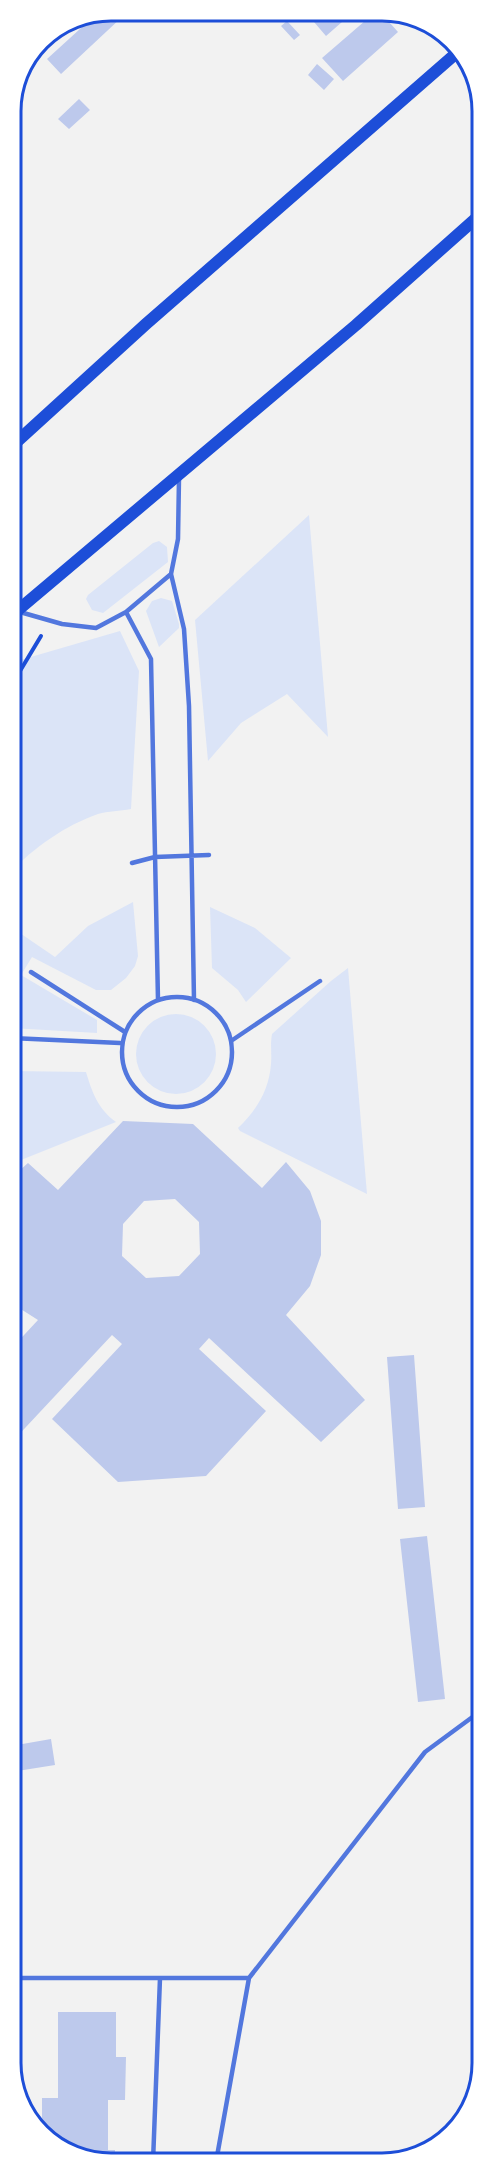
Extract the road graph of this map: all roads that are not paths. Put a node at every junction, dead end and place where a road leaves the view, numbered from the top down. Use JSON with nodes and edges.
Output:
{"nodes":[{"id":1,"x":453,"y":56,"type":"edge"},
{"id":2,"x":472,"y":222,"type":"edge"},
{"id":3,"x":21,"y":438,"type":"edge"},
{"id":4,"x":179,"y":474,"type":"junction"},
{"id":5,"x":171,"y":574,"type":"junction"},
{"id":6,"x":21,"y":607,"type":"edge"},
{"id":7,"x":126,"y":612,"type":"junction"},
{"id":8,"x":21,"y":615,"type":"edge"},
{"id":9,"x":209,"y":855,"type":"dead end"},
{"id":10,"x":155,"y":857,"type":"junction"},
{"id":11,"x":192,"y":857,"type":"junction"},
{"id":12,"x":132,"y":863,"type":"dead end"},
{"id":13,"x":31,"y":972,"type":"dead end"},
{"id":14,"x":320,"y":981,"type":"dead end"},
{"id":15,"x":158,"y":1000,"type":"junction"},
{"id":16,"x":194,"y":1000,"type":"junction"},
{"id":17,"x":125,"y":1032,"type":"junction"},
{"id":18,"x":21,"y":1038,"type":"edge"},
{"id":19,"x":231,"y":1041,"type":"junction"},
{"id":20,"x":120,"y":1043,"type":"junction"},
{"id":21,"x":472,"y":1717,"type":"edge"},
{"id":22,"x":21,"y":1978,"type":"edge"},
{"id":23,"x":160,"y":1978,"type":"junction"},
{"id":24,"x":249,"y":1978,"type":"junction"},
{"id":25,"x":153,"y":2153,"type":"edge"},
{"id":26,"x":218,"y":2153,"type":"edge"}],
"edges":[{"from":1,"to":3,"type":"main road"},
{"from":2,"to":4,"type":"main road"},
{"from":4,"to":5,"type":"lane"},
{"from":4,"to":6,"type":"main road"},
{"from":5,"to":7,"type":"lane"},
{"from":5,"to":11,"type":"lane"},
{"from":7,"to":8,"type":"lane"},
{"from":7,"to":10,"type":"lane"},
{"from":9,"to":11,"type":"lane"},
{"from":10,"to":11,"type":"lane"},
{"from":10,"to":12,"type":"lane"},
{"from":10,"to":15,"type":"lane"},
{"from":11,"to":16,"type":"lane"},
{"from":13,"to":17,"type":"lane"},
{"from":14,"to":19,"type":"lane"},
{"from":15,"to":16,"type":"lane"},
{"from":15,"to":17,"type":"lane"},
{"from":16,"to":19,"type":"lane"},
{"from":17,"to":20,"type":"lane"},
{"from":18,"to":20,"type":"lane"},
{"from":19,"to":20,"type":"lane"},
{"from":21,"to":24,"type":"lane"},
{"from":22,"to":23,"type":"lane"},
{"from":23,"to":24,"type":"lane"},
{"from":23,"to":25,"type":"lane"},
{"from":24,"to":26,"type":"lane"}]}
